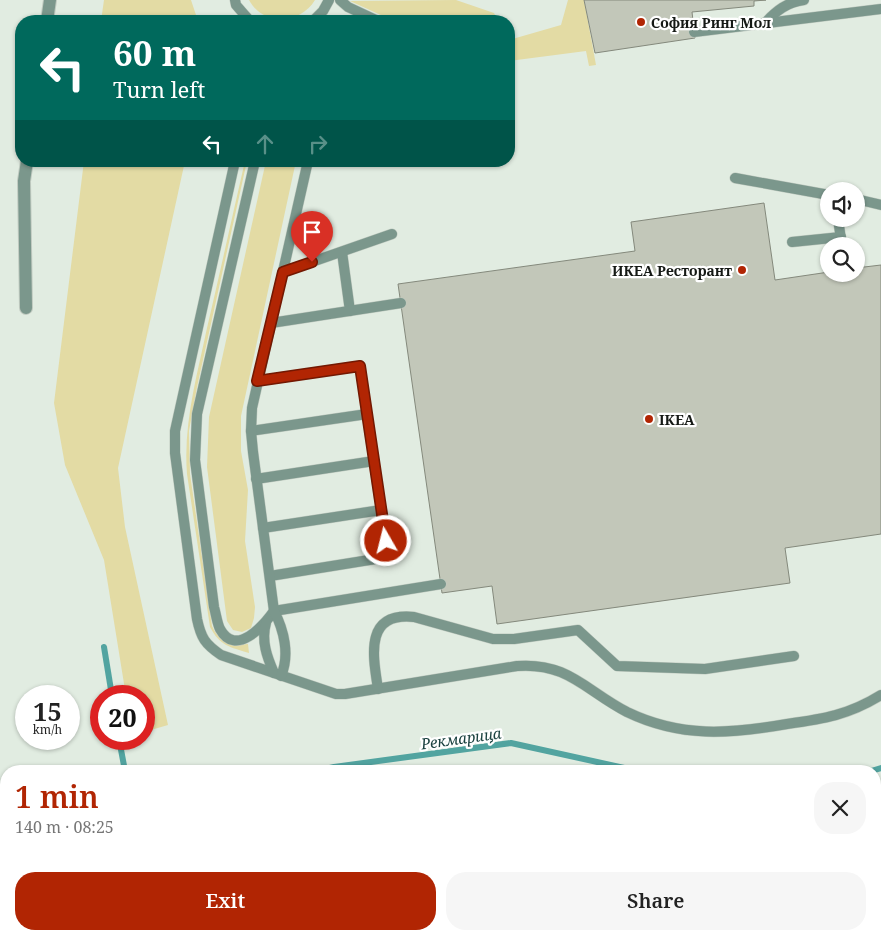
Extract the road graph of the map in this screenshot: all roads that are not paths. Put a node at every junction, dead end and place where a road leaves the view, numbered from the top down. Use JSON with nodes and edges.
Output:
{"nodes":[{"id":1,"x":50,"y":0,"type":"edge"},
{"id":2,"x":234,"y":0,"type":"edge"},
{"id":3,"x":329,"y":0,"type":"edge"},
{"id":4,"x":340,"y":0,"type":"edge"},
{"id":5,"x":804,"y":0,"type":"edge"},
{"id":6,"x":881,"y":9,"type":"edge"},
{"id":7,"x":48,"y":15,"type":"edge"},
{"id":8,"x":244,"y":15,"type":"edge"},
{"id":9,"x":319,"y":15,"type":"edge"},
{"id":10,"x":365,"y":15,"type":"edge"},
{"id":11,"x":765,"y":23,"type":"junction"},
{"id":12,"x":694,"y":32,"type":"dead end"},
{"id":13,"x":25,"y":167,"type":"edge"},
{"id":14,"x":234,"y":167,"type":"edge"},
{"id":15,"x":255,"y":167,"type":"edge"},
{"id":16,"x":307,"y":167,"type":"edge"},
{"id":17,"x":735,"y":178,"type":"dead end"},
{"id":18,"x":820,"y":192,"type":"edge"},
{"id":19,"x":865,"y":201,"type":"edge"},
{"id":20,"x":881,"y":205,"type":"edge"},
{"id":21,"x":392,"y":234,"type":"dead end"},
{"id":22,"x":792,"y":242,"type":"dead end"},
{"id":23,"x":820,"y":242,"type":"edge"},
{"id":24,"x":342,"y":252,"type":"junction"},
{"id":25,"x":283,"y":272,"type":"junction"},
{"id":26,"x":401,"y":303,"type":"dead end"},
{"id":27,"x":26,"y":308,"type":"dead end"},
{"id":28,"x":350,"y":311,"type":"junction"},
{"id":29,"x":271,"y":323,"type":"junction"},
{"id":30,"x":257,"y":381,"type":"junction"},
{"id":31,"x":367,"y":414,"type":"junction"},
{"id":32,"x":251,"y":431,"type":"junction"},
{"id":33,"x":374,"y":461,"type":"junction"},
{"id":34,"x":256,"y":479,"type":"junction"},
{"id":35,"x":381,"y":510,"type":"junction"},
{"id":36,"x":263,"y":528,"type":"junction"},
{"id":37,"x":270,"y":576,"type":"junction"},
{"id":38,"x":441,"y":584,"type":"dead end"},
{"id":39,"x":274,"y":611,"type":"junction"},
{"id":40,"x":266,"y":622,"type":"junction"},
{"id":41,"x":794,"y":656,"type":"dead end"},
{"id":42,"x":278,"y":675,"type":"junction"},
{"id":43,"x":378,"y":689,"type":"junction"},
{"id":44,"x":881,"y":695,"type":"edge"}],
"edges":[{"from":1,"to":7,"type":"street"},
{"from":2,"to":8,"type":"lane"},
{"from":3,"to":9,"type":"lane"},
{"from":4,"to":10,"type":"lane"},
{"from":5,"to":11,"type":"lane"},
{"from":6,"to":11,"type":"lane"},
{"from":11,"to":12,"type":"lane"},
{"from":13,"to":27,"type":"street"},
{"from":14,"to":42,"type":"lane"},
{"from":15,"to":40,"type":"lane"},
{"from":16,"to":25,"type":"lane"},
{"from":17,"to":18,"type":"lane"},
{"from":19,"to":20,"type":"lane"},
{"from":21,"to":24,"type":"lane"},
{"from":22,"to":23,"type":"lane"},
{"from":24,"to":25,"type":"lane"},
{"from":24,"to":28,"type":"lane"},
{"from":25,"to":29,"type":"lane"},
{"from":26,"to":28,"type":"lane"},
{"from":28,"to":29,"type":"lane"},
{"from":29,"to":30,"type":"lane"},
{"from":30,"to":31,"type":"lane"},
{"from":30,"to":32,"type":"lane"},
{"from":31,"to":32,"type":"lane"},
{"from":31,"to":33,"type":"lane"},
{"from":32,"to":34,"type":"lane"},
{"from":33,"to":34,"type":"lane"},
{"from":33,"to":35,"type":"lane"},
{"from":34,"to":36,"type":"lane"},
{"from":35,"to":36,"type":"lane"},
{"from":35,"to":37,"type":"lane"},
{"from":36,"to":37,"type":"lane"},
{"from":37,"to":39,"type":"lane"},
{"from":38,"to":39,"type":"lane"},
{"from":39,"to":40,"type":"lane"},
{"from":39,"to":42,"type":"lane"},
{"from":40,"to":42,"type":"lane"},
{"from":41,"to":43,"type":"lane"},
{"from":42,"to":43,"type":"lane"},
{"from":43,"to":44,"type":"lane"}]}
